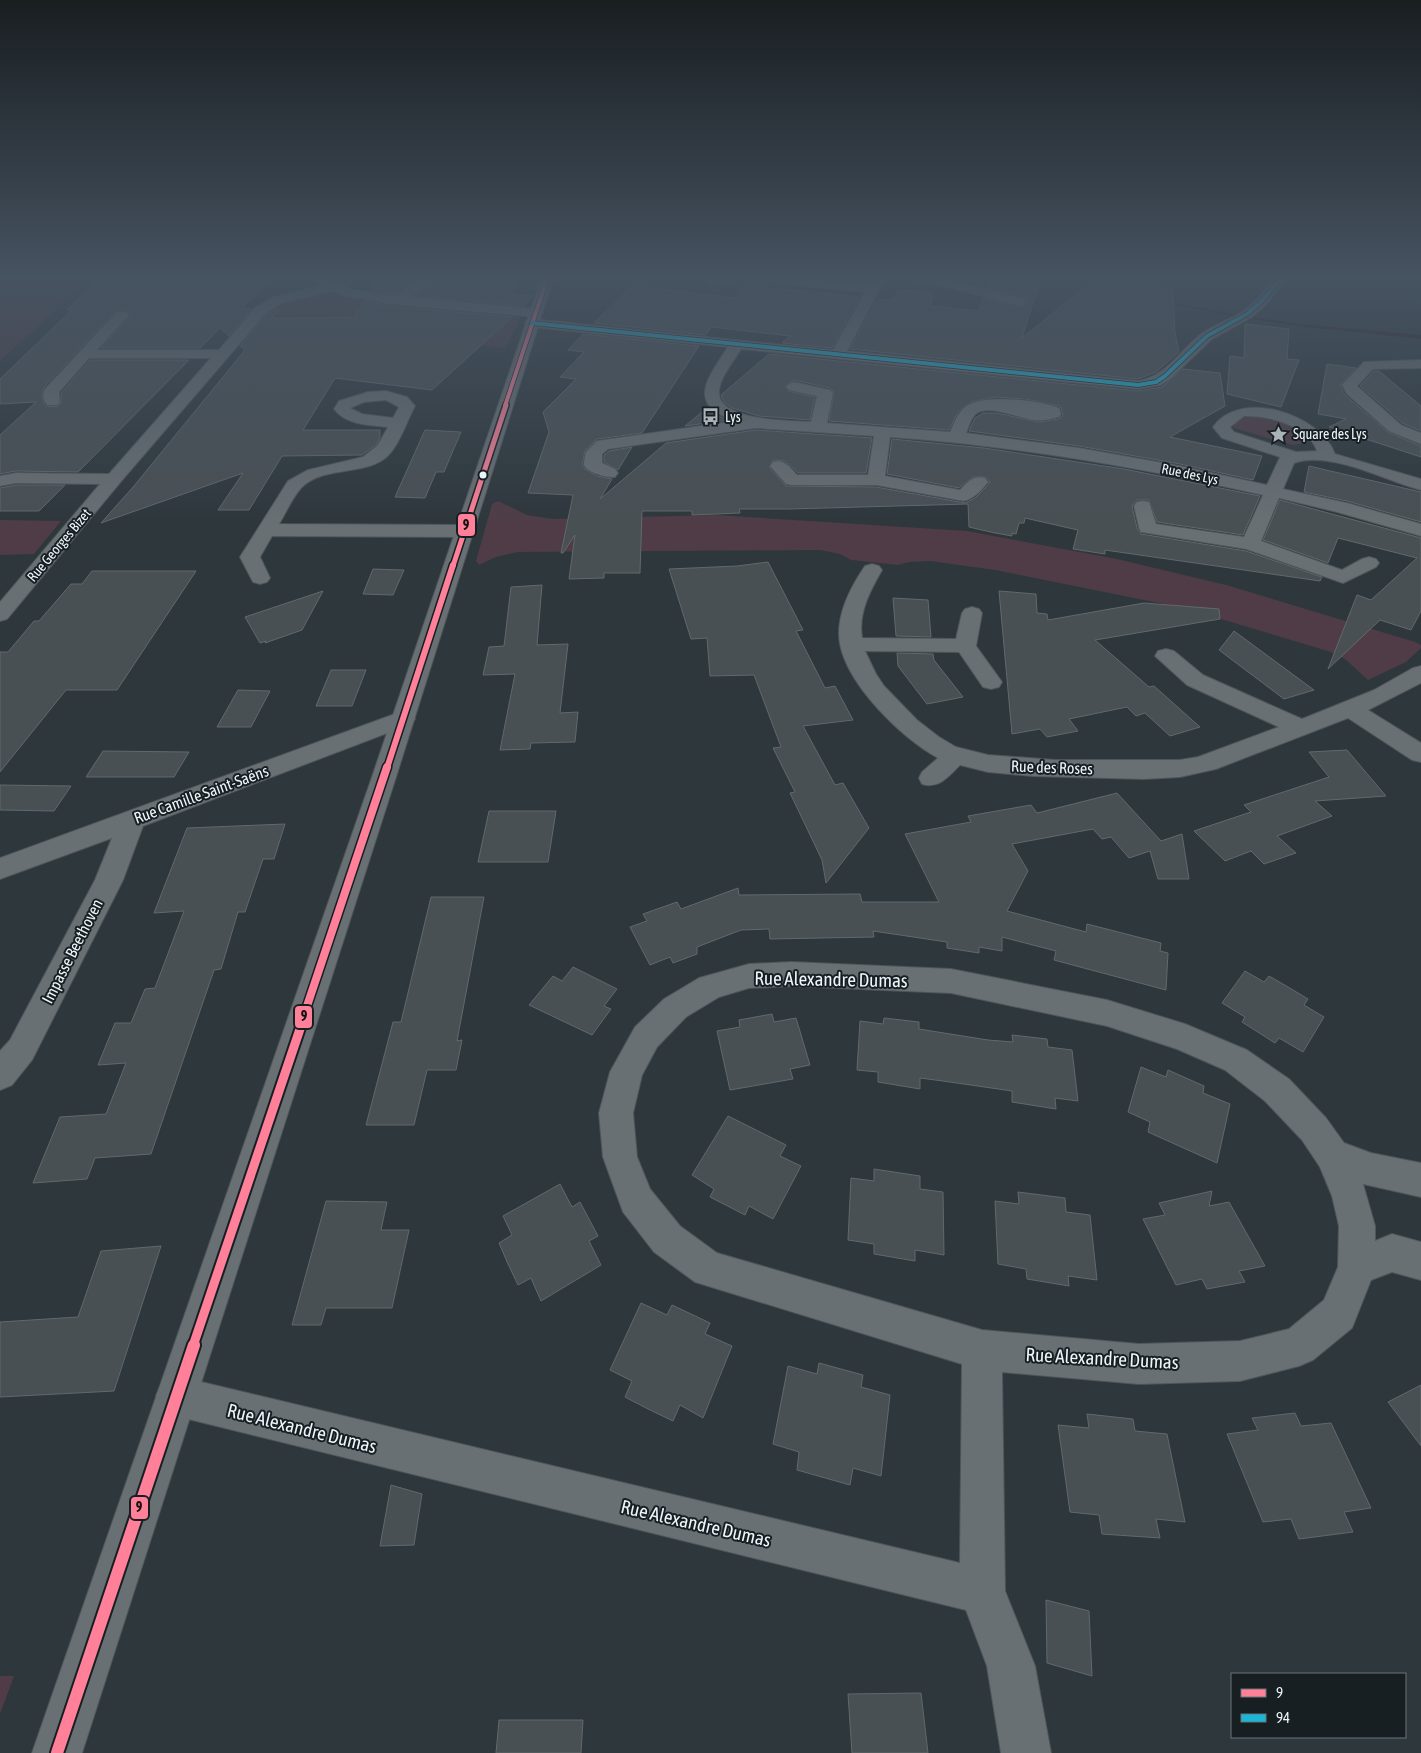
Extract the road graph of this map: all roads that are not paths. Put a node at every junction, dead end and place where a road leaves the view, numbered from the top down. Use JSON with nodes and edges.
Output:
{"nodes":[{"id":1,"x":80,"y":361,"type":"edge"},
{"id":2,"x":216,"y":361,"type":"edge"},
{"id":3,"x":520,"y":361,"type":"edge"},
{"id":4,"x":727,"y":361,"type":"edge"},
{"id":5,"x":904,"y":361,"type":"edge"},
{"id":6,"x":1179,"y":361,"type":"edge"},
{"id":7,"x":1421,"y":364,"type":"edge"},
{"id":8,"x":794,"y":387,"type":"dead end"},
{"id":9,"x":52,"y":402,"type":"dead end"},
{"id":10,"x":991,"y":405,"type":"dead end"},
{"id":11,"x":398,"y":423,"type":"dead end"},
{"id":12,"x":756,"y":423,"type":"junction"},
{"id":13,"x":818,"y":428,"type":"junction"},
{"id":14,"x":883,"y":431,"type":"junction"},
{"id":15,"x":956,"y":437,"type":"junction"},
{"id":16,"x":1421,"y":439,"type":"edge"},
{"id":17,"x":1293,"y":456,"type":"junction"},
{"id":18,"x":1328,"y":457,"type":"junction"},
{"id":19,"x":779,"y":466,"type":"dead end"},
{"id":20,"x":609,"y":473,"type":"dead end"},
{"id":21,"x":113,"y":479,"type":"junction"},
{"id":22,"x":876,"y":480,"type":"junction"},
{"id":23,"x":0,"y":481,"type":"edge"},
{"id":24,"x":979,"y":482,"type":"dead end"},
{"id":25,"x":1421,"y":485,"type":"edge"},
{"id":26,"x":1274,"y":492,"type":"junction"},
{"id":27,"x":1143,"y":506,"type":"dead end"},
{"id":28,"x":266,"y":530,"type":"junction"},
{"id":29,"x":1421,"y":530,"type":"edge"},
{"id":30,"x":464,"y":531,"type":"junction"},
{"id":31,"x":1250,"y":544,"type":"junction"},
{"id":32,"x":1369,"y":563,"type":"dead end"},
{"id":33,"x":872,"y":570,"type":"dead end"},
{"id":34,"x":260,"y":578,"type":"dead end"},
{"id":35,"x":2,"y":611,"type":"edge"},
{"id":36,"x":972,"y":613,"type":"dead end"},
{"id":37,"x":851,"y":644,"type":"junction"},
{"id":38,"x":966,"y":646,"type":"junction"},
{"id":39,"x":1166,"y":656,"type":"dead end"},
{"id":40,"x":1421,"y":673,"type":"edge"},
{"id":41,"x":992,"y":682,"type":"dead end"},
{"id":42,"x":1350,"y":708,"type":"junction"},
{"id":43,"x":403,"y":719,"type":"junction"},
{"id":44,"x":1300,"y":727,"type":"junction"},
{"id":45,"x":1421,"y":754,"type":"edge"},
{"id":46,"x":955,"y":756,"type":"junction"},
{"id":47,"x":931,"y":778,"type":"dead end"},
{"id":48,"x":132,"y":820,"type":"junction"},
{"id":49,"x":0,"y":869,"type":"edge"},
{"id":50,"x":0,"y":1075,"type":"edge"},
{"id":51,"x":1332,"y":1156,"type":"junction"},
{"id":52,"x":1421,"y":1180,"type":"edge"},
{"id":53,"x":1421,"y":1261,"type":"edge"},
{"id":54,"x":1357,"y":1267,"type":"junction"},
{"id":55,"x":982,"y":1350,"type":"junction"},
{"id":56,"x":176,"y":1396,"type":"junction"},
{"id":57,"x":982,"y":1591,"type":"junction"},
{"id":58,"x":57,"y":1753,"type":"edge"},
{"id":59,"x":1026,"y":1753,"type":"edge"}],
"edges":[{"from":1,"to":9,"type":"street"},
{"from":2,"to":21,"type":"street","name":"Rue Georges Bizet"},
{"from":3,"to":30,"type":"street"},
{"from":4,"to":12,"type":"street","name":"Rue des Lys"},
{"from":5,"to":6,"type":"street"},
{"from":7,"to":16,"type":"street"},
{"from":8,"to":13,"type":"street"},
{"from":10,"to":15,"type":"street"},
{"from":11,"to":28,"type":"street"},
{"from":12,"to":13,"type":"street","name":"Rue des Lys"},
{"from":12,"to":20,"type":"street"},
{"from":13,"to":14,"type":"street","name":"Rue des Lys"},
{"from":14,"to":15,"type":"street","name":"Rue des Lys"},
{"from":14,"to":22,"type":"street"},
{"from":15,"to":26,"type":"street","name":"Rue des Lys"},
{"from":17,"to":18,"type":"street"},
{"from":17,"to":18,"type":"street"},
{"from":17,"to":26,"type":"street"},
{"from":18,"to":25,"type":"street"},
{"from":19,"to":22,"type":"street"},
{"from":21,"to":23,"type":"street"},
{"from":21,"to":35,"type":"street","name":"Rue Georges Bizet"},
{"from":22,"to":24,"type":"street"},
{"from":26,"to":29,"type":"street","name":"Rue des Lys"},
{"from":26,"to":31,"type":"street"},
{"from":27,"to":31,"type":"street"},
{"from":28,"to":30,"type":"street"},
{"from":28,"to":34,"type":"street"},
{"from":30,"to":43,"type":"street"},
{"from":31,"to":32,"type":"street"},
{"from":33,"to":37,"type":"street","name":"Rue des Roses"},
{"from":36,"to":38,"type":"street"},
{"from":37,"to":38,"type":"street"},
{"from":37,"to":46,"type":"street","name":"Rue des Roses"},
{"from":38,"to":41,"type":"street"},
{"from":39,"to":44,"type":"street"},
{"from":40,"to":42,"type":"street","name":"Rue des Roses"},
{"from":42,"to":44,"type":"street","name":"Rue des Roses"},
{"from":42,"to":45,"type":"street"},
{"from":43,"to":48,"type":"street","name":"Rue Camille Saint-Saëns"},
{"from":43,"to":56,"type":"street"},
{"from":44,"to":46,"type":"street","name":"Rue des Roses"},
{"from":46,"to":47,"type":"street"},
{"from":48,"to":49,"type":"street","name":"Rue Camille Saint-Saëns"},
{"from":48,"to":50,"type":"street","name":"Impasse Beethoven"},
{"from":51,"to":52,"type":"street"},
{"from":51,"to":54,"type":"street","name":"Rue Alexandre Dumas"},
{"from":51,"to":55,"type":"street","name":"Rue Alexandre Dumas"},
{"from":53,"to":54,"type":"street"},
{"from":54,"to":55,"type":"street","name":"Rue Alexandre Dumas"},
{"from":55,"to":57,"type":"street"},
{"from":56,"to":57,"type":"street","name":"Rue Alexandre Dumas"},
{"from":56,"to":58,"type":"street"},
{"from":57,"to":59,"type":"street"}]}
